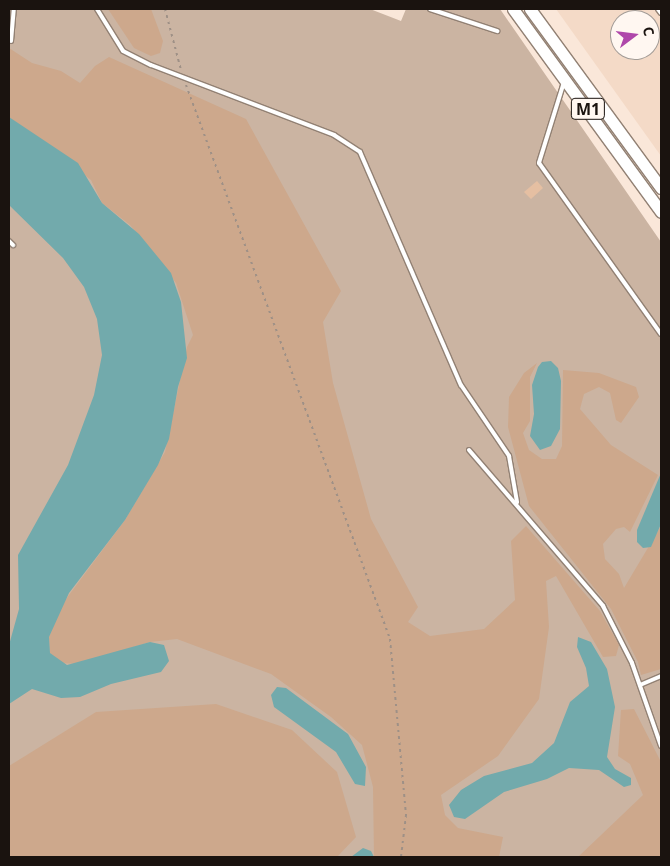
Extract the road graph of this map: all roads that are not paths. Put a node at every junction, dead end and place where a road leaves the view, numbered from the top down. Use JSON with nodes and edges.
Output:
{"nodes":[{"id":1,"x":14,"y":9,"type":"edge"},
{"id":2,"x":97,"y":9,"type":"edge"},
{"id":3,"x":430,"y":9,"type":"edge"},
{"id":4,"x":512,"y":9,"type":"edge"},
{"id":5,"x":530,"y":9,"type":"edge"},
{"id":6,"x":658,"y":9,"type":"edge"},
{"id":7,"x":661,"y":13,"type":"edge"},
{"id":8,"x":497,"y":31,"type":"dead end"},
{"id":9,"x":11,"y":41,"type":"dead end"},
{"id":10,"x":565,"y":78,"type":"junction"},
{"id":11,"x":661,"y":188,"type":"edge"},
{"id":12,"x":661,"y":212,"type":"edge"},
{"id":13,"x":9,"y":241,"type":"edge"},
{"id":14,"x":13,"y":245,"type":"dead end"},
{"id":15,"x":661,"y":334,"type":"edge"},
{"id":16,"x":469,"y":450,"type":"dead end"},
{"id":17,"x":517,"y":502,"type":"junction"},
{"id":18,"x":661,"y":676,"type":"edge"},
{"id":19,"x":640,"y":685,"type":"junction"},
{"id":20,"x":661,"y":746,"type":"edge"}],
"edges":[{"from":1,"to":9,"type":"lane"},
{"from":2,"to":17,"type":"lane"},
{"from":3,"to":8,"type":"lane"},
{"from":4,"to":10,"type":"highway","number":"М1"},
{"from":5,"to":11,"type":"highway","number":"М1"},
{"from":6,"to":7,"type":"lane"},
{"from":10,"to":12,"type":"highway","number":"М1"},
{"from":10,"to":15,"type":"lane"},
{"from":13,"to":14,"type":"lane"},
{"from":16,"to":17,"type":"lane"},
{"from":17,"to":19,"type":"lane"},
{"from":18,"to":19,"type":"lane"},
{"from":19,"to":20,"type":"lane"}]}
